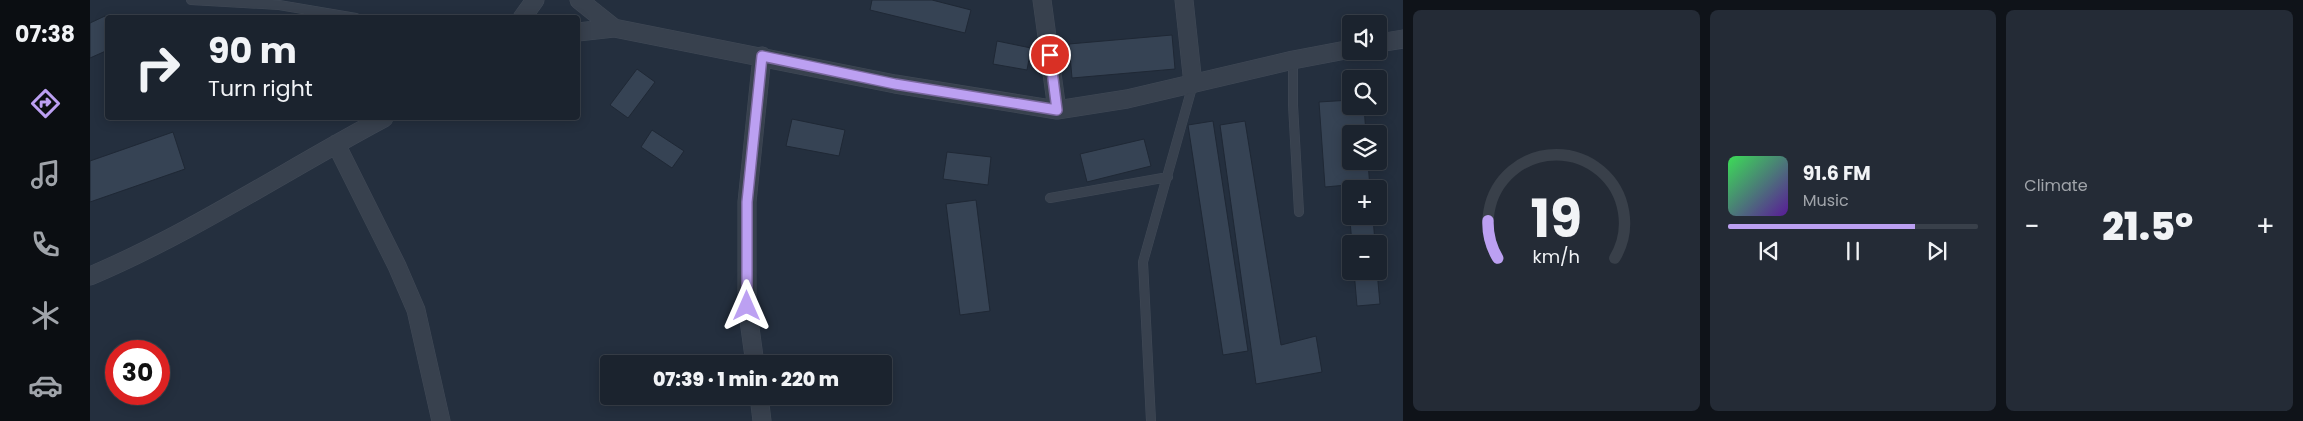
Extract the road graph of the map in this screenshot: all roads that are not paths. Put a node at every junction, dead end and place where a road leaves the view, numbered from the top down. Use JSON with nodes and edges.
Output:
{"nodes":[{"id":1,"x":191,"y":0,"type":"edge"},
{"id":2,"x":535,"y":0,"type":"edge"},
{"id":3,"x":579,"y":0,"type":"edge"},
{"id":4,"x":1042,"y":0,"type":"edge"},
{"id":5,"x":1184,"y":0,"type":"edge"},
{"id":6,"x":338,"y":15,"type":"edge"},
{"id":7,"x":524,"y":15,"type":"edge"},
{"id":8,"x":614,"y":28,"type":"junction"},
{"id":9,"x":580,"y":32,"type":"edge"},
{"id":10,"x":1403,"y":39,"type":"edge"},
{"id":11,"x":1387,"y":42,"type":"edge"},
{"id":12,"x":1342,"y":51,"type":"edge"},
{"id":13,"x":762,"y":56,"type":"junction"},
{"id":14,"x":1293,"y":60,"type":"junction"},
{"id":15,"x":1193,"y":84,"type":"junction"},
{"id":16,"x":1057,"y":110,"type":"junction"},
{"id":17,"x":380,"y":120,"type":"edge"},
{"id":18,"x":336,"y":144,"type":"junction"},
{"id":19,"x":1168,"y":176,"type":"junction"},
{"id":20,"x":1050,"y":198,"type":"dead end"},
{"id":21,"x":1299,"y":212,"type":"dead end"},
{"id":22,"x":90,"y":276,"type":"edge"},
{"id":23,"x":754,"y":355,"type":"edge"},
{"id":24,"x":760,"y":405,"type":"edge"},
{"id":25,"x":441,"y":421,"type":"edge"},
{"id":26,"x":762,"y":421,"type":"edge"},
{"id":27,"x":1151,"y":421,"type":"edge"}],
"edges":[{"from":1,"to":6,"type":"lane"},
{"from":2,"to":7,"type":"street"},
{"from":3,"to":8,"type":"street"},
{"from":4,"to":16,"type":"street"},
{"from":5,"to":15,"type":"street"},
{"from":8,"to":9,"type":"street"},
{"from":8,"to":13,"type":"street"},
{"from":10,"to":11,"type":"street"},
{"from":12,"to":14,"type":"street"},
{"from":13,"to":16,"type":"street"},
{"from":13,"to":23,"type":"street"},
{"from":14,"to":15,"type":"street"},
{"from":14,"to":21,"type":"lane"},
{"from":15,"to":16,"type":"street"},
{"from":15,"to":19,"type":"lane"},
{"from":17,"to":18,"type":"street"},
{"from":18,"to":22,"type":"street"},
{"from":18,"to":25,"type":"street"},
{"from":19,"to":20,"type":"lane"},
{"from":19,"to":27,"type":"lane"},
{"from":24,"to":26,"type":"street"}]}
